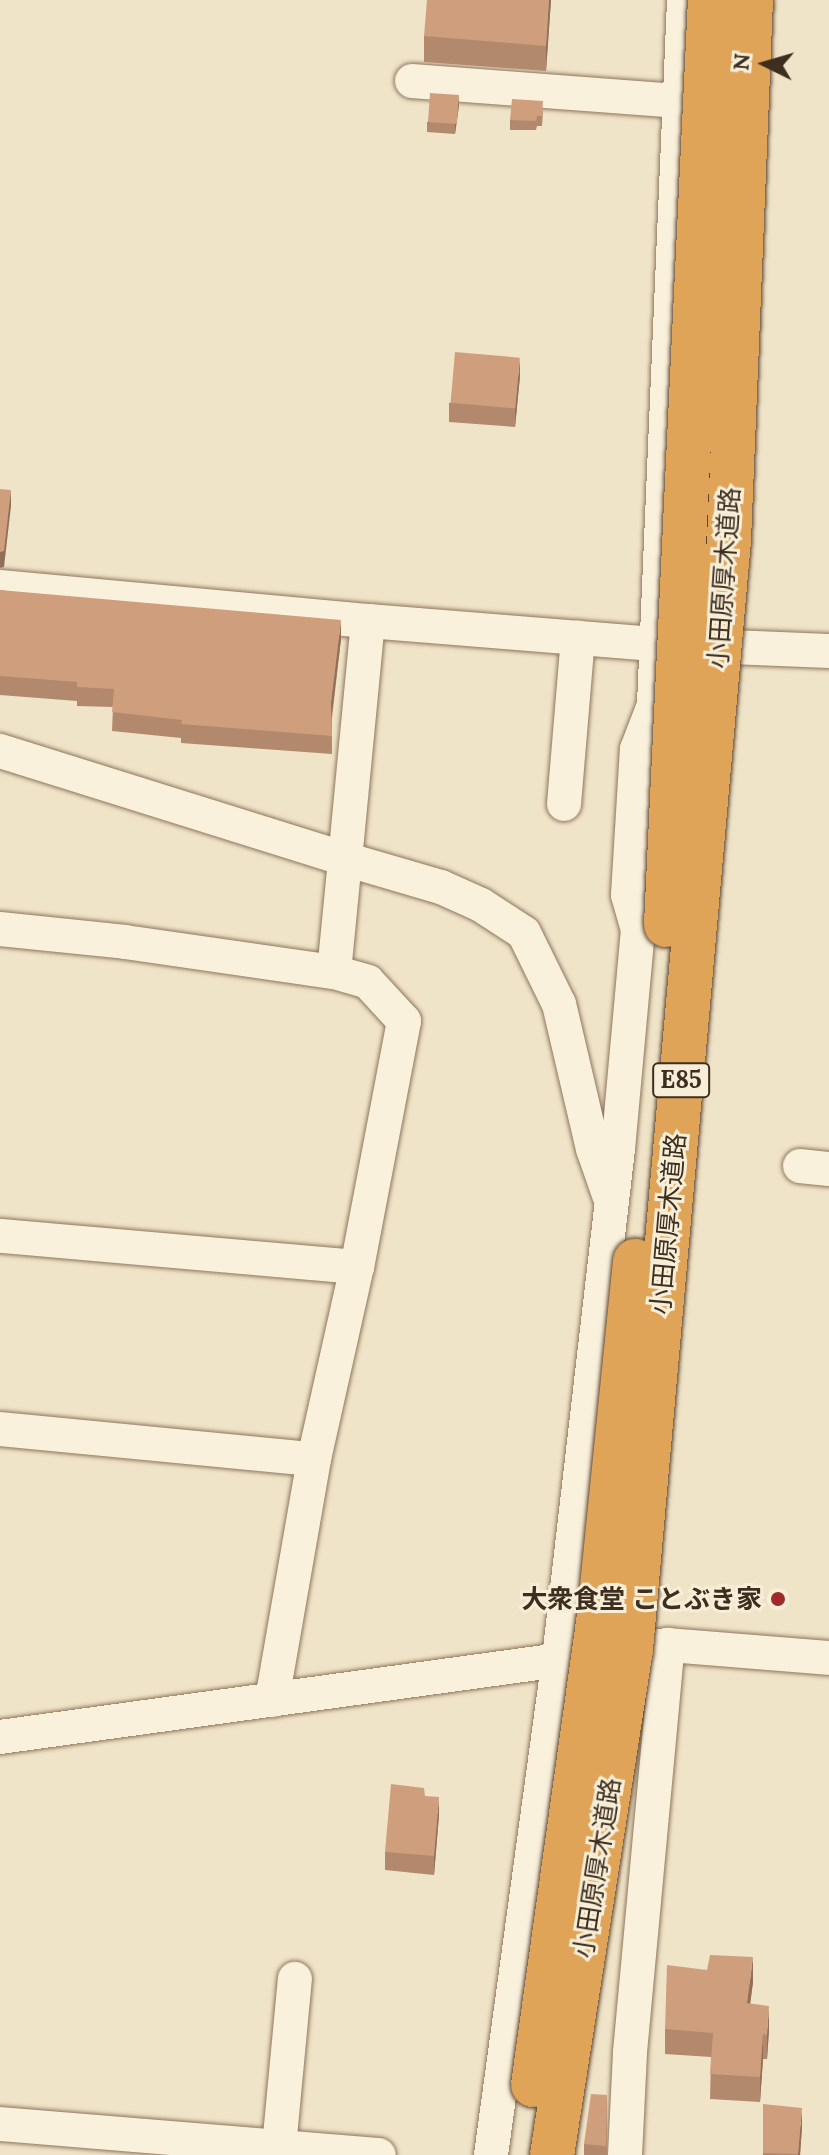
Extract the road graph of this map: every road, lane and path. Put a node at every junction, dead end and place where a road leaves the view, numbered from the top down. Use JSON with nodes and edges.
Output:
{"nodes":[{"id":1,"x":684,"y":0,"type":"edge"},
{"id":2,"x":710,"y":0,"type":"edge"},
{"id":3,"x":751,"y":0,"type":"edge"},
{"id":4,"x":412,"y":81,"type":"dead end"},
{"id":5,"x":679,"y":101,"type":"junction"},
{"id":6,"x":0,"y":587,"type":"edge"},
{"id":7,"x":368,"y":621,"type":"junction"},
{"id":8,"x":578,"y":638,"type":"junction"},
{"id":9,"x":657,"y":644,"type":"junction"},
{"id":10,"x":829,"y":651,"type":"edge"},
{"id":11,"x":0,"y":751,"type":"edge"},
{"id":12,"x":564,"y":804,"type":"dead end"},
{"id":13,"x":345,"y":859,"type":"junction"},
{"id":14,"x":0,"y":929,"type":"edge"},
{"id":15,"x":334,"y":972,"type":"junction"},
{"id":16,"x":611,"y":1199,"type":"junction"},
{"id":17,"x":0,"y":1236,"type":"edge"},
{"id":18,"x":357,"y":1267,"type":"junction"},
{"id":19,"x":0,"y":1429,"type":"edge"},
{"id":20,"x":314,"y":1459,"type":"junction"},
{"id":21,"x":668,"y":1645,"type":"junction"},
{"id":22,"x":559,"y":1658,"type":"junction"},
{"id":23,"x":829,"y":1658,"type":"edge"},
{"id":24,"x":272,"y":1700,"type":"junction"},
{"id":25,"x":0,"y":1737,"type":"edge"},
{"id":26,"x":295,"y":1979,"type":"dead end"},
{"id":27,"x":0,"y":2124,"type":"edge"},
{"id":28,"x":279,"y":2147,"type":"junction"},
{"id":29,"x":184,"y":2148,"type":"edge"},
{"id":30,"x":337,"y":2153,"type":"edge"},
{"id":31,"x":379,"y":2155,"type":"edge"},
{"id":32,"x":491,"y":2155,"type":"edge"},
{"id":33,"x":523,"y":2155,"type":"edge"},
{"id":34,"x":552,"y":2155,"type":"edge"},
{"id":35,"x":625,"y":2155,"type":"edge"}],
"edges":[{"from":1,"to":5,"type":"street"},
{"from":2,"to":33,"type":"highway","name":"小田原厚木道路","number":"E85","bridge":true},
{"from":3,"to":34,"type":"highway","name":"小田原厚木道路","number":"E85","bridge":true},
{"from":4,"to":5,"type":"street"},
{"from":5,"to":9,"type":"street"},
{"from":6,"to":7,"type":"street"},
{"from":7,"to":8,"type":"street"},
{"from":7,"to":13,"type":"street"},
{"from":8,"to":9,"type":"street"},
{"from":8,"to":12,"type":"street"},
{"from":9,"to":10,"type":"street"},
{"from":9,"to":16,"type":"street"},
{"from":11,"to":13,"type":"street"},
{"from":13,"to":15,"type":"street"},
{"from":13,"to":16,"type":"street"},
{"from":14,"to":15,"type":"street"},
{"from":15,"to":18,"type":"street"},
{"from":16,"to":22,"type":"street"},
{"from":17,"to":18,"type":"street"},
{"from":18,"to":20,"type":"street"},
{"from":19,"to":20,"type":"street"},
{"from":20,"to":24,"type":"street"},
{"from":21,"to":22,"type":"street"},
{"from":21,"to":23,"type":"street"},
{"from":21,"to":35,"type":"street"},
{"from":22,"to":24,"type":"street"},
{"from":22,"to":32,"type":"street"},
{"from":24,"to":25,"type":"street"},
{"from":26,"to":28,"type":"street"},
{"from":27,"to":29,"type":"street"},
{"from":28,"to":29,"type":"street"},
{"from":28,"to":30,"type":"street"},
{"from":30,"to":31,"type":"street"}]}
